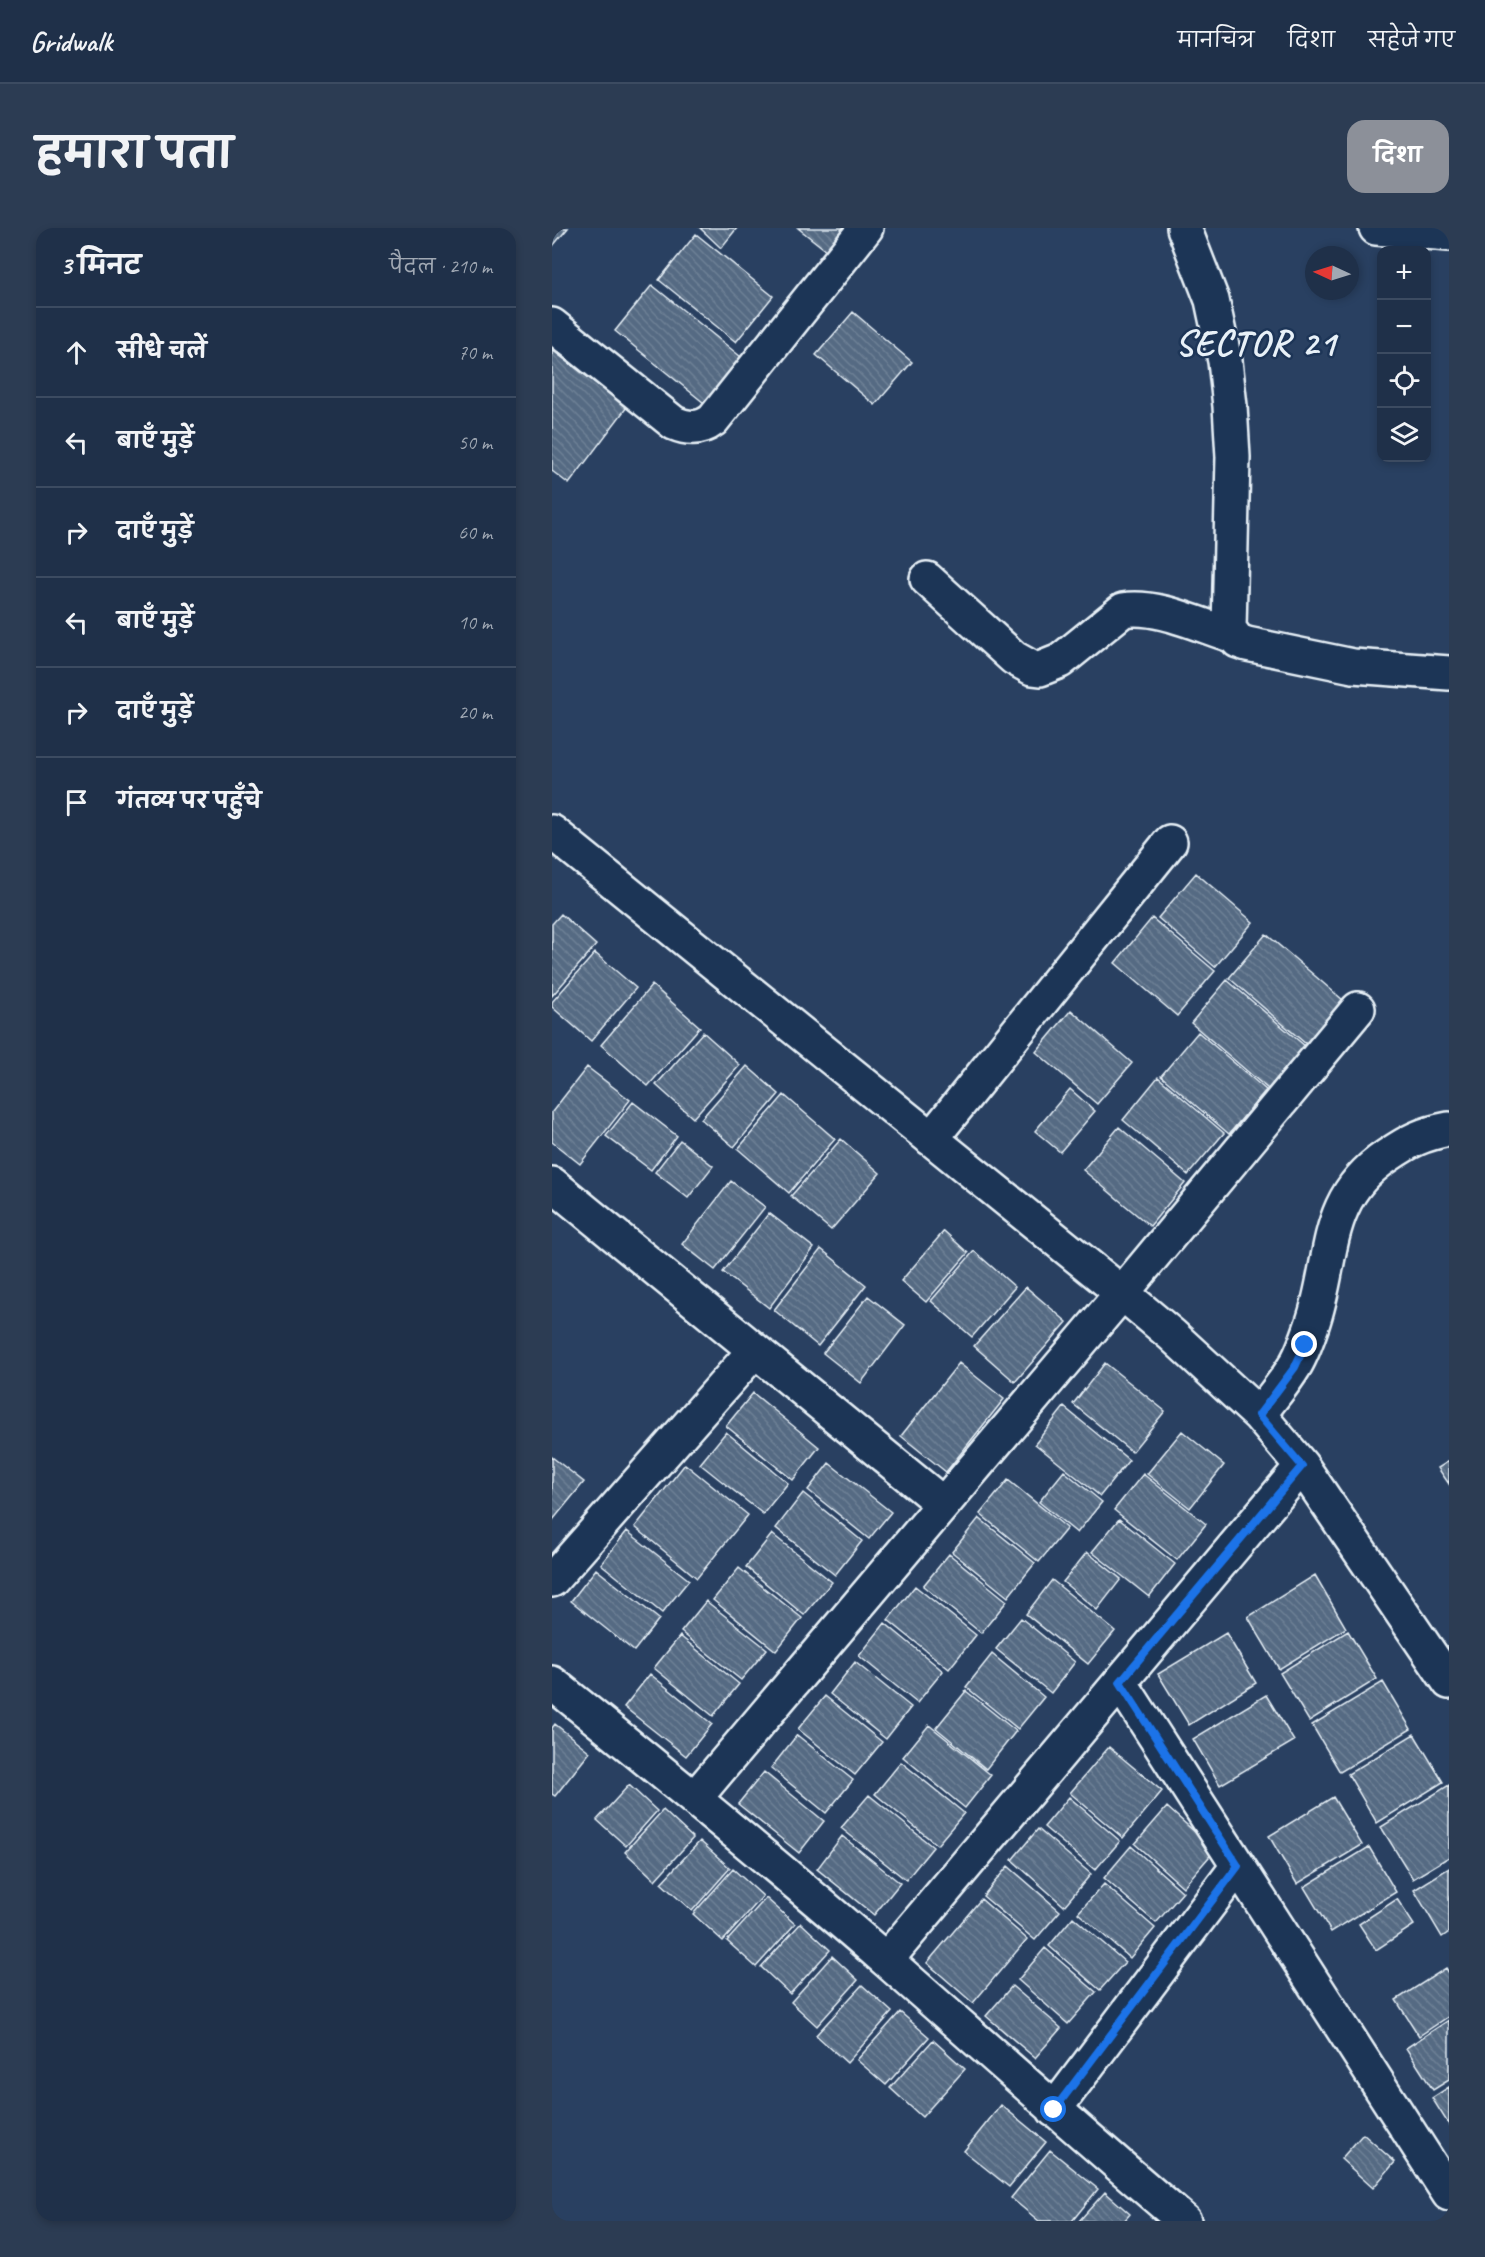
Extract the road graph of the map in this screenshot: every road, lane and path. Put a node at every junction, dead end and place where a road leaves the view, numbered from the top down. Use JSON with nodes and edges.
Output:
{"nodes":[{"id":1,"x":866,"y":228,"type":"edge"},
{"id":2,"x":1184,"y":228,"type":"edge"},
{"id":3,"x":1376,"y":228,"type":"edge"},
{"id":4,"x":1449,"y":234,"type":"edge"},
{"id":5,"x":552,"y":325,"type":"edge"},
{"id":6,"x":927,"y":579,"type":"dead end"},
{"id":7,"x":1233,"y":636,"type":"junction"},
{"id":8,"x":1449,"y":673,"type":"edge"},
{"id":9,"x":552,"y":832,"type":"edge"},
{"id":10,"x":1170,"y":842,"type":"dead end"},
{"id":11,"x":1358,"y":1009,"type":"dead end"},
{"id":12,"x":1449,"y":1129,"type":"edge"},
{"id":13,"x":931,"y":1139,"type":"junction"},
{"id":14,"x":553,"y":1188,"type":"edge"},
{"id":15,"x":1122,"y":1293,"type":"junction"},
{"id":16,"x":755,"y":1350,"type":"junction"},
{"id":17,"x":1259,"y":1415,"type":"junction"},
{"id":18,"x":1302,"y":1466,"type":"junction"},
{"id":19,"x":943,"y":1504,"type":"junction"},
{"id":20,"x":552,"y":1580,"type":"edge"},
{"id":21,"x":1120,"y":1682,"type":"junction"},
{"id":22,"x":1449,"y":1682,"type":"edge"},
{"id":23,"x":552,"y":1683,"type":"edge"},
{"id":24,"x":695,"y":1798,"type":"junction"},
{"id":25,"x":1238,"y":1866,"type":"junction"},
{"id":26,"x":886,"y":1960,"type":"junction"},
{"id":27,"x":1054,"y":2110,"type":"junction"},
{"id":28,"x":1449,"y":2194,"type":"edge"},
{"id":29,"x":1184,"y":2221,"type":"edge"}],
"edges":[{"from":1,"to":5,"type":"street"},
{"from":2,"to":7,"type":"street"},
{"from":3,"to":4,"type":"street"},
{"from":6,"to":7,"type":"street"},
{"from":7,"to":8,"type":"street"},
{"from":9,"to":13,"type":"street"},
{"from":10,"to":13,"type":"street"},
{"from":11,"to":15,"type":"street"},
{"from":12,"to":17,"type":"street"},
{"from":13,"to":15,"type":"street"},
{"from":14,"to":16,"type":"street"},
{"from":15,"to":17,"type":"street"},
{"from":15,"to":19,"type":"street"},
{"from":16,"to":19,"type":"street"},
{"from":16,"to":20,"type":"street"},
{"from":17,"to":18,"type":"street"},
{"from":18,"to":21,"type":"street"},
{"from":18,"to":22,"type":"street"},
{"from":19,"to":24,"type":"street"},
{"from":21,"to":25,"type":"street"},
{"from":21,"to":26,"type":"street"},
{"from":23,"to":24,"type":"street"},
{"from":24,"to":26,"type":"street"},
{"from":25,"to":27,"type":"street"},
{"from":25,"to":28,"type":"street"},
{"from":26,"to":27,"type":"street"},
{"from":27,"to":29,"type":"street"}]}
